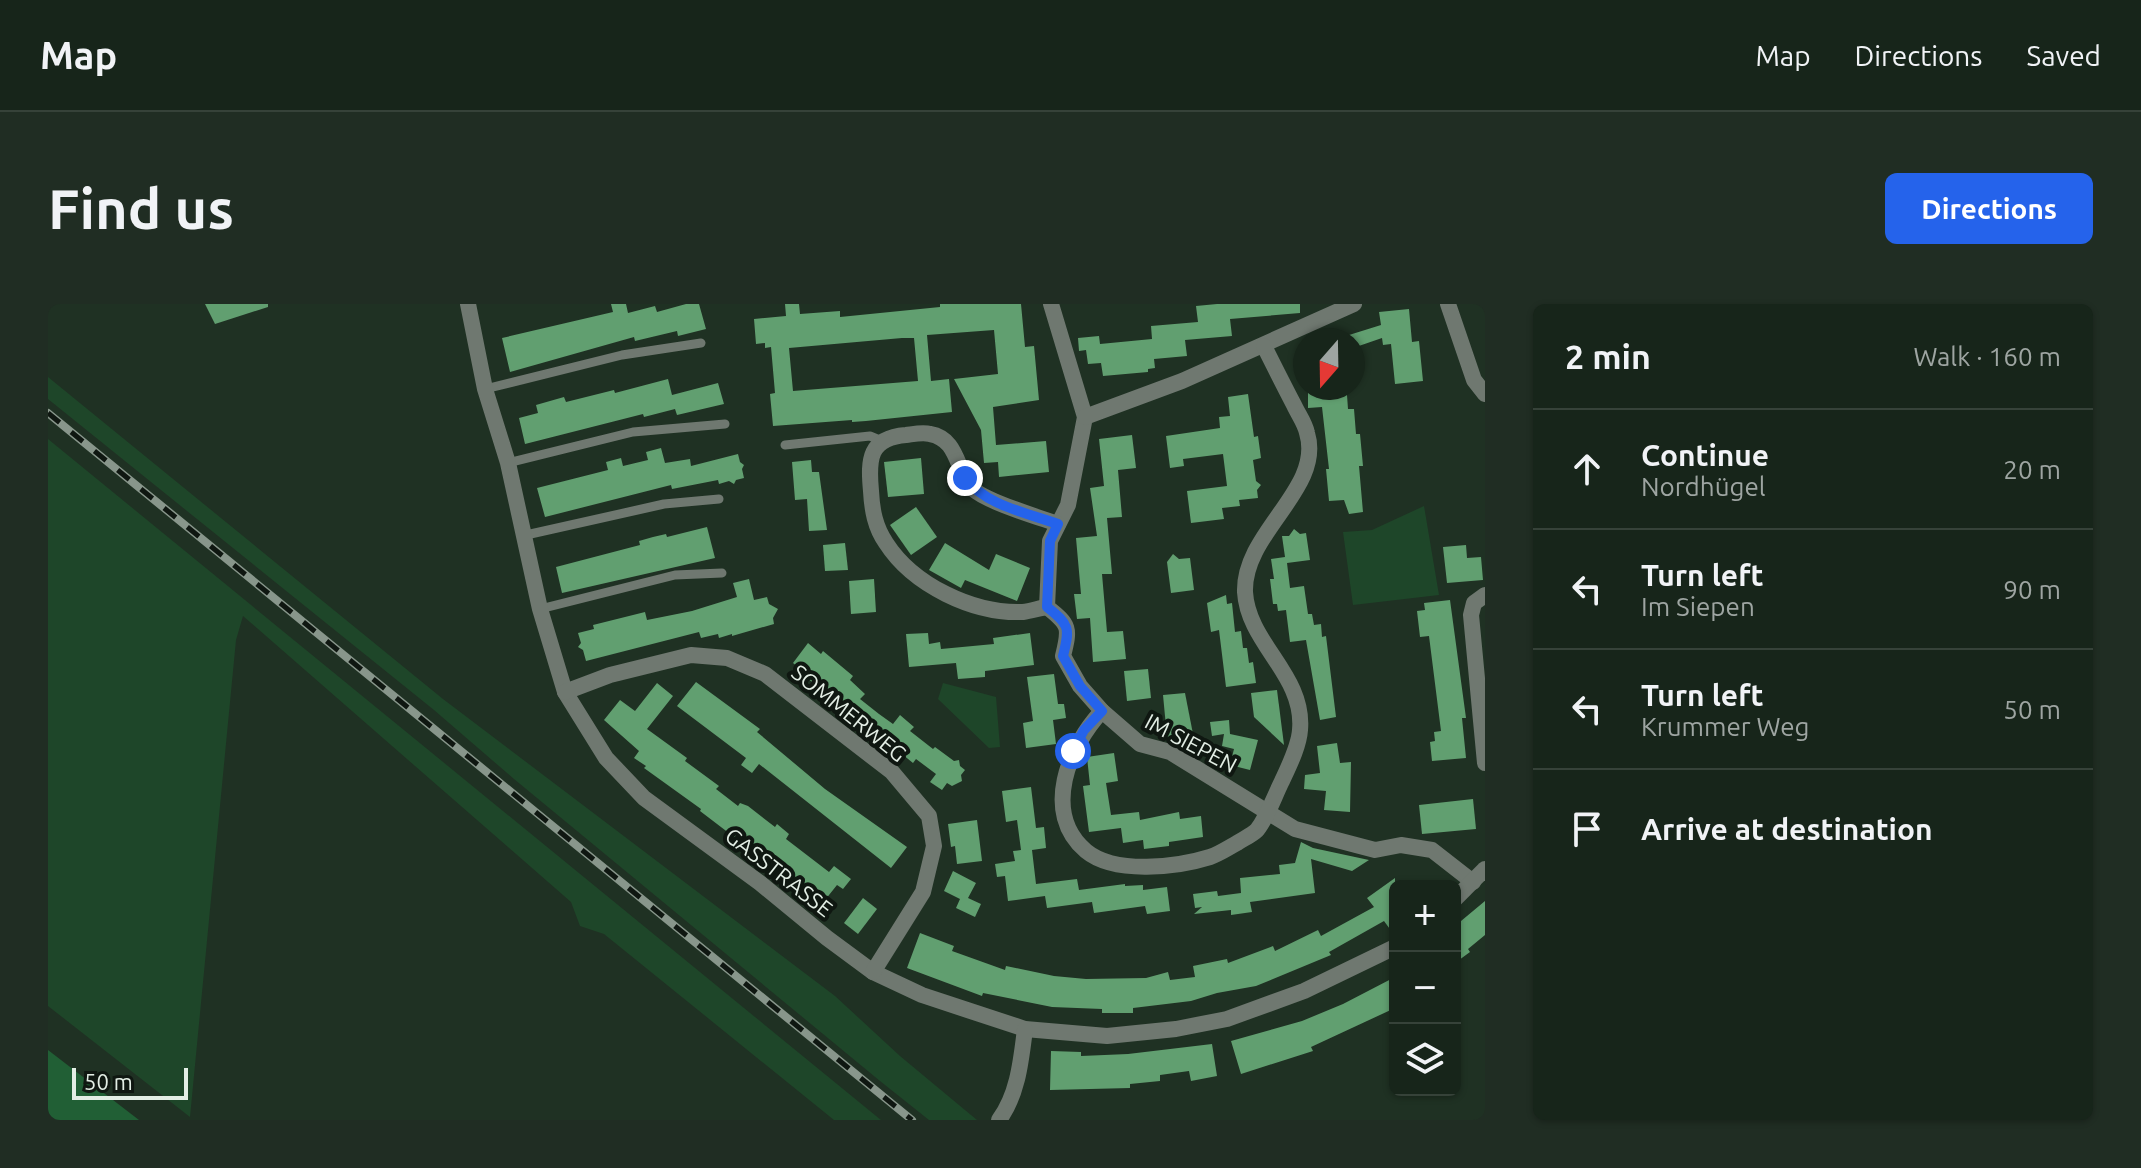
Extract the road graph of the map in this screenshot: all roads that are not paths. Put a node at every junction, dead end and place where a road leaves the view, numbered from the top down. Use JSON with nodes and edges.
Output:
{"nodes":[{"id":1,"x":468,"y":304,"type":"edge"},
{"id":2,"x":1051,"y":304,"type":"edge"},
{"id":3,"x":1354,"y":304,"type":"edge"},
{"id":4,"x":1448,"y":304,"type":"edge"},
{"id":5,"x":701,"y":343,"type":"dead end"},
{"id":6,"x":1264,"y":346,"type":"junction"},
{"id":7,"x":485,"y":389,"type":"junction"},
{"id":8,"x":1485,"y":394,"type":"edge"},
{"id":9,"x":1085,"y":417,"type":"junction"},
{"id":10,"x":725,"y":424,"type":"dead end"},
{"id":11,"x":882,"y":441,"type":"junction"},
{"id":12,"x":785,"y":445,"type":"dead end"},
{"id":13,"x":508,"y":463,"type":"junction"},
{"id":14,"x":719,"y":499,"type":"dead end"},
{"id":15,"x":1058,"y":524,"type":"junction"},
{"id":16,"x":526,"y":535,"type":"junction"},
{"id":17,"x":722,"y":573,"type":"dead end"},
{"id":18,"x":1485,"y":595,"type":"edge"},
{"id":19,"x":1047,"y":607,"type":"junction"},
{"id":20,"x":540,"y":609,"type":"junction"},
{"id":21,"x":565,"y":692,"type":"junction"},
{"id":22,"x":1102,"y":711,"type":"junction"},
{"id":23,"x":1485,"y":763,"type":"edge"},
{"id":24,"x":1268,"y":812,"type":"junction"},
{"id":25,"x":1485,"y":869,"type":"edge"},
{"id":26,"x":1473,"y":882,"type":"junction"},
{"id":27,"x":1461,"y":893,"type":"edge"},
{"id":28,"x":1389,"y":950,"type":"edge"},
{"id":29,"x":873,"y":972,"type":"junction"},
{"id":30,"x":1025,"y":1029,"type":"junction"},
{"id":31,"x":999,"y":1120,"type":"edge"}],
"edges":[{"from":1,"to":7,"type":"street","name":"GASSTRASSE"},
{"from":2,"to":9,"type":"street"},
{"from":3,"to":6,"type":"street"},
{"from":4,"to":8,"type":"street"},
{"from":5,"to":7,"type":"lane"},
{"from":6,"to":9,"type":"street"},
{"from":6,"to":24,"type":"street"},
{"from":7,"to":13,"type":"street","name":"GASSTRASSE"},
{"from":9,"to":15,"type":"street"},
{"from":10,"to":13,"type":"lane"},
{"from":11,"to":12,"type":"lane"},
{"from":11,"to":15,"type":"street"},
{"from":11,"to":19,"type":"street"},
{"from":13,"to":16,"type":"street","name":"GASSTRASSE"},
{"from":14,"to":16,"type":"lane"},
{"from":15,"to":19,"type":"street"},
{"from":16,"to":20,"type":"street","name":"GASSTRASSE"},
{"from":17,"to":20,"type":"lane"},
{"from":18,"to":23,"type":"street"},
{"from":19,"to":22,"type":"street","name":"IM SIEPEN"},
{"from":20,"to":21,"type":"street","name":"GASSTRASSE"},
{"from":21,"to":29,"type":"street","name":"GASSTRASSE"},
{"from":21,"to":29,"type":"street","name":"SOMMERWEG"},
{"from":22,"to":24,"type":"street","name":"IM SIEPEN"},
{"from":22,"to":24,"type":"street"},
{"from":24,"to":26,"type":"street","name":"IM SIEPEN"},
{"from":25,"to":26,"type":"street"},
{"from":26,"to":27,"type":"street"},
{"from":28,"to":30,"type":"street","name":"GASSTRASSE"},
{"from":29,"to":30,"type":"street","name":"GASSTRASSE"},
{"from":30,"to":31,"type":"street"}]}
